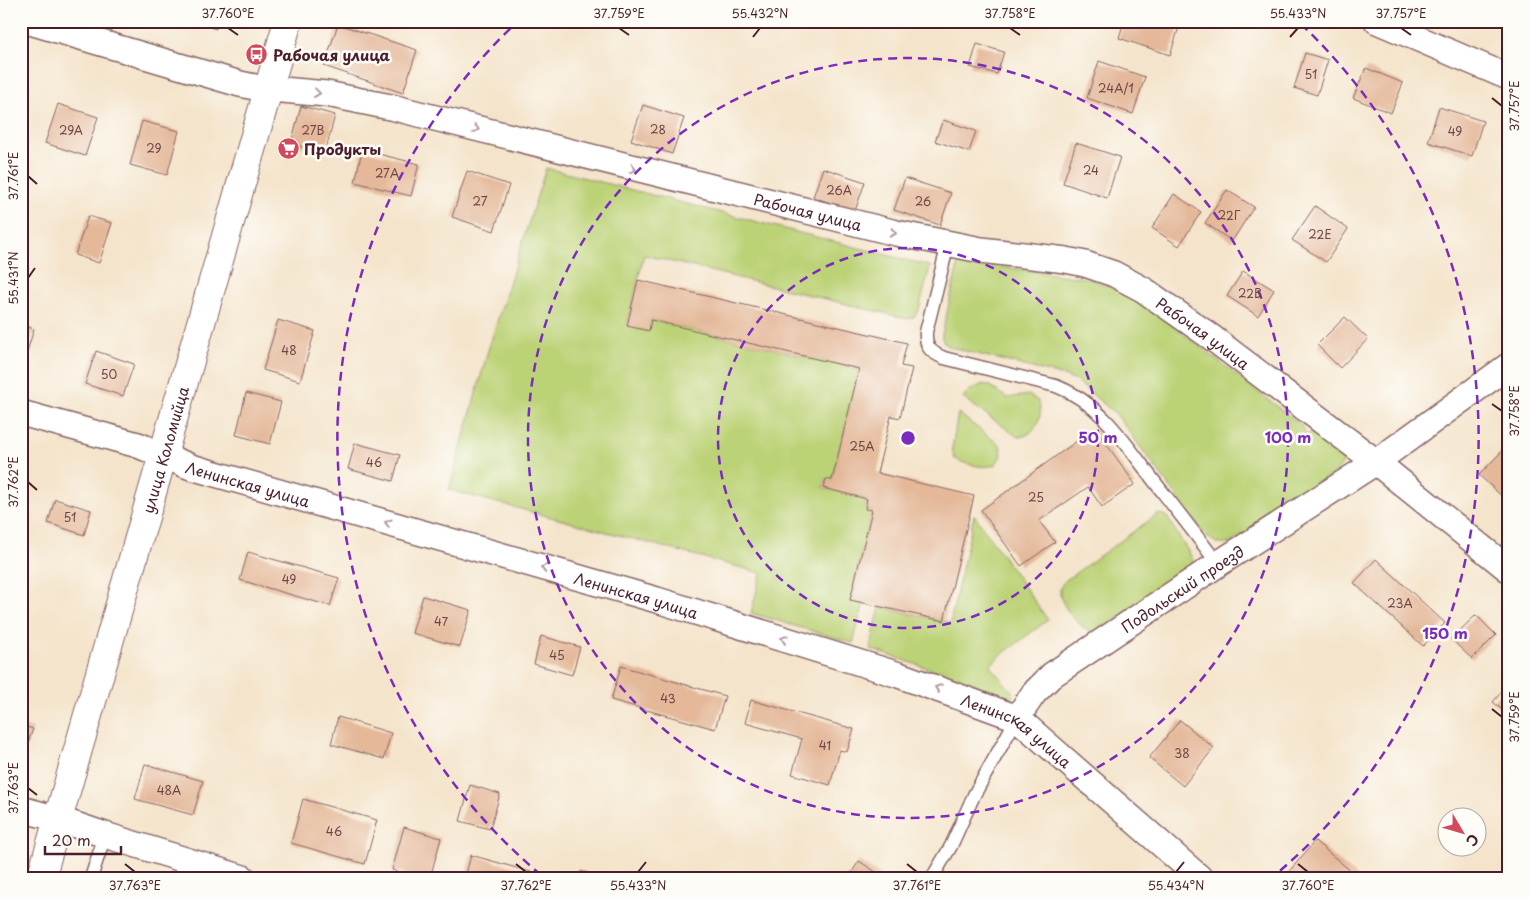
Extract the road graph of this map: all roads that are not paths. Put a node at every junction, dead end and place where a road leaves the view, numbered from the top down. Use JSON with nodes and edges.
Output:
{"nodes":[{"id":1,"x":26,"y":21,"type":"edge"},
{"id":2,"x":288,"y":21,"type":"edge"},
{"id":3,"x":1377,"y":21,"type":"edge"},
{"id":4,"x":1508,"y":77,"type":"edge"},
{"id":5,"x":269,"y":88,"type":"junction"},
{"id":6,"x":948,"y":244,"type":"junction"},
{"id":7,"x":1508,"y":366,"type":"edge"},
{"id":8,"x":21,"y":414,"type":"edge"},
{"id":9,"x":162,"y":455,"type":"junction"},
{"id":10,"x":1376,"y":462,"type":"junction"},
{"id":11,"x":1218,"y":564,"type":"junction"},
{"id":12,"x":1508,"y":569,"type":"edge"},
{"id":13,"x":1017,"y":718,"type":"junction"},
{"id":14,"x":21,"y":809,"type":"edge"},
{"id":15,"x":58,"y":819,"type":"junction"},
{"id":16,"x":105,"y":835,"type":"junction"},
{"id":17,"x":41,"y":878,"type":"edge"},
{"id":18,"x":91,"y":878,"type":"edge"},
{"id":19,"x":243,"y":878,"type":"edge"},
{"id":20,"x":932,"y":878,"type":"edge"},
{"id":21,"x":1200,"y":878,"type":"edge"}],
"edges":[{"from":1,"to":5,"type":"street","name":"Рабочая улица"},
{"from":2,"to":5,"type":"main road","name":"улица Коломийца"},
{"from":3,"to":4,"type":"street"},
{"from":5,"to":6,"type":"street","name":"Рабочая улица","one_way":true},
{"from":5,"to":9,"type":"main road","name":"улица Коломийца"},
{"from":6,"to":10,"type":"street","name":"Рабочая улица"},
{"from":6,"to":11,"type":"lane"},
{"from":7,"to":10,"type":"street","name":"Подольский проезд"},
{"from":8,"to":9,"type":"street","name":"Ленинская улица"},
{"from":13,"to":9,"type":"street","name":"Ленинская улица","one_way":true},
{"from":9,"to":15,"type":"main road","name":"улица Коломийца"},
{"from":10,"to":11,"type":"street","name":"Подольский проезд"},
{"from":10,"to":12,"type":"street","name":"Рабочая улица"},
{"from":11,"to":13,"type":"street","name":"Подольский проезд"},
{"from":13,"to":20,"type":"lane","name":"Подольский проезд"},
{"from":13,"to":21,"type":"street","name":"Ленинская улица"},
{"from":14,"to":15,"type":"street"},
{"from":15,"to":16,"type":"street"},
{"from":15,"to":17,"type":"main road","name":"улица Коломийца"},
{"from":16,"to":18,"type":"lane"},
{"from":16,"to":19,"type":"street"}]}
